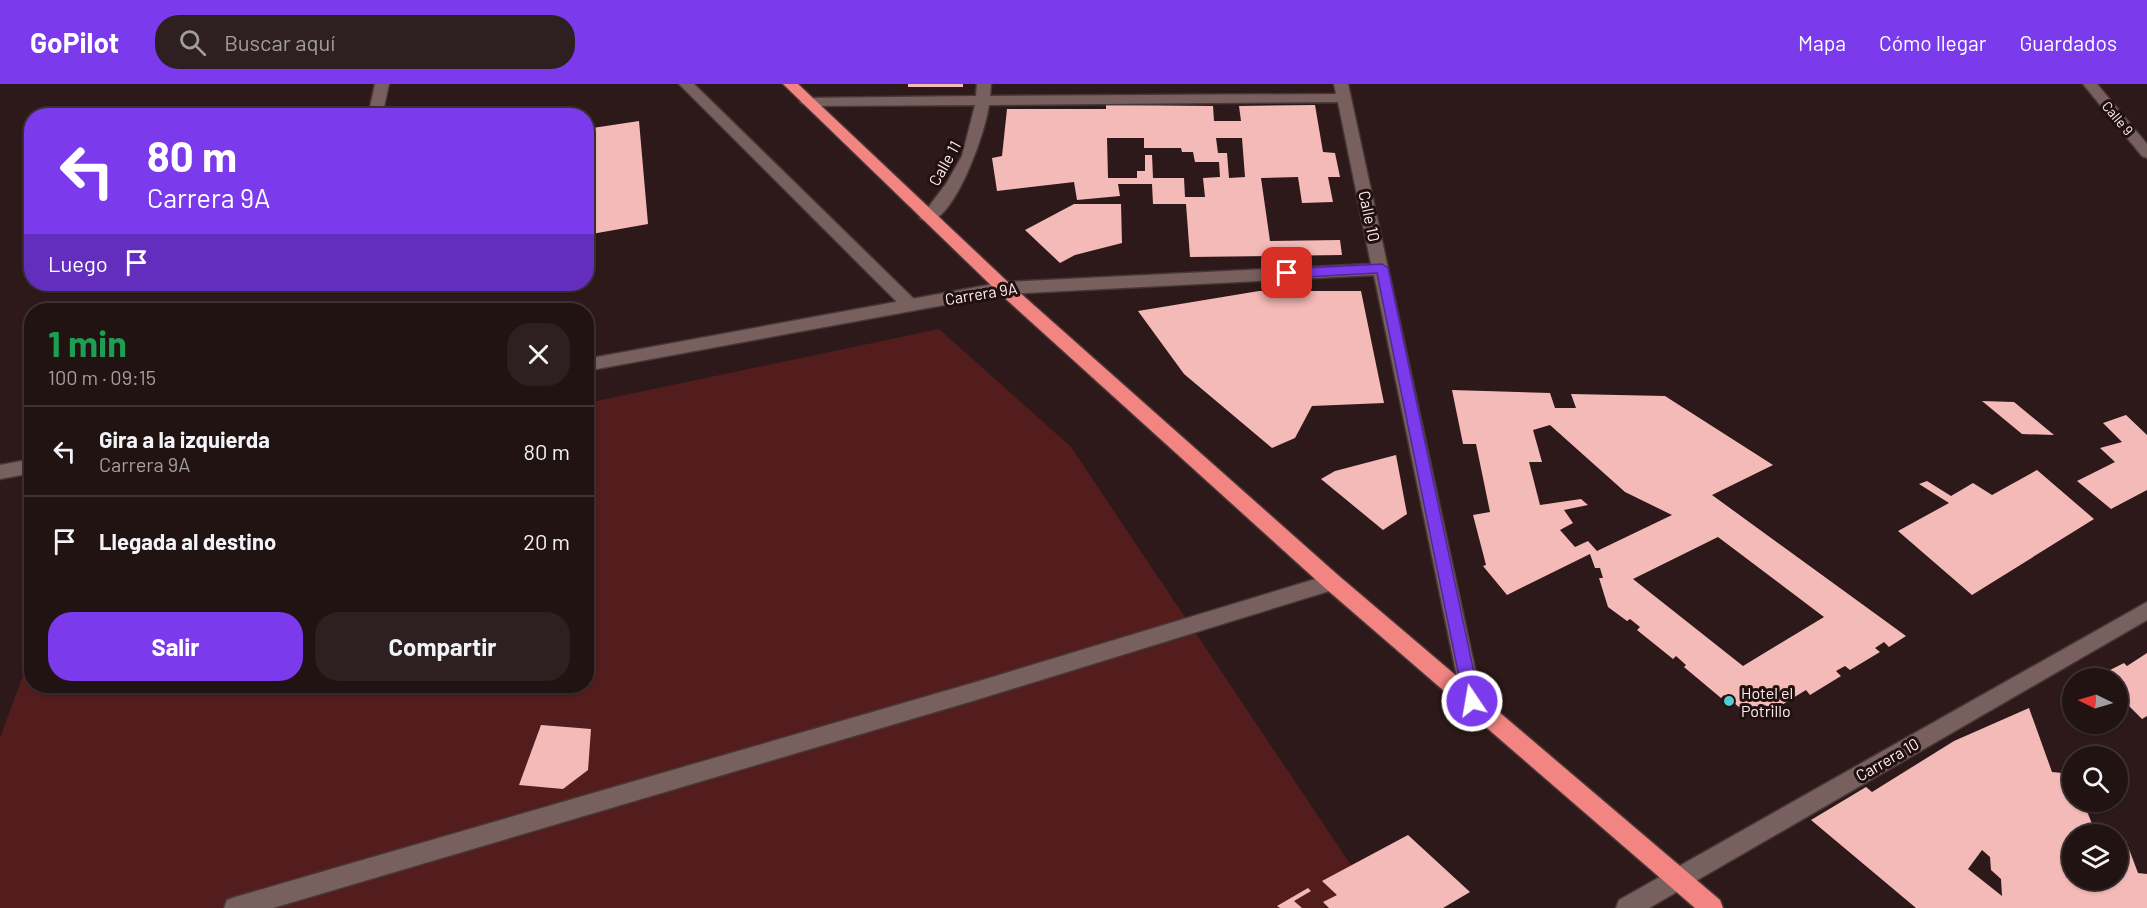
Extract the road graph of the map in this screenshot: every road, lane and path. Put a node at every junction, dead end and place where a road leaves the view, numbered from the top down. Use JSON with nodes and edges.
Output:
{"nodes":[{"id":1,"x":382,"y":84,"type":"edge"},
{"id":2,"x":687,"y":84,"type":"edge"},
{"id":3,"x":790,"y":84,"type":"edge"},
{"id":4,"x":984,"y":84,"type":"edge"},
{"id":5,"x":2090,"y":84,"type":"edge"},
{"id":6,"x":1343,"y":91,"type":"edge"},
{"id":7,"x":983,"y":100,"type":"junction"},
{"id":8,"x":807,"y":102,"type":"junction"},
{"id":9,"x":377,"y":108,"type":"edge"},
{"id":10,"x":2147,"y":153,"type":"edge"},
{"id":11,"x":928,"y":218,"type":"junction"},
{"id":12,"x":1382,"y":268,"type":"junction"},
{"id":13,"x":1004,"y":288,"type":"junction"},
{"id":14,"x":910,"y":305,"type":"junction"},
{"id":15,"x":594,"y":363,"type":"edge"},
{"id":16,"x":24,"y":468,"type":"edge"},
{"id":17,"x":0,"y":472,"type":"edge"},
{"id":18,"x":1332,"y":582,"type":"junction"},
{"id":19,"x":2147,"y":610,"type":"edge"},
{"id":20,"x":1472,"y":701,"type":"junction"},
{"id":21,"x":1678,"y":878,"type":"junction"},
{"id":22,"x":235,"y":908,"type":"edge"},
{"id":23,"x":1628,"y":908,"type":"edge"},
{"id":24,"x":1712,"y":908,"type":"edge"}],
"edges":[{"from":1,"to":9,"type":"street"},
{"from":2,"to":14,"type":"street"},
{"from":3,"to":8,"type":"highway"},
{"from":4,"to":7,"type":"street","name":"Calle 11"},
{"from":5,"to":10,"type":"street","name":"Calle 9"},
{"from":6,"to":7,"type":"street"},
{"from":6,"to":12,"type":"street","name":"Calle 10"},
{"from":7,"to":8,"type":"street"},
{"from":7,"to":11,"type":"street","name":"Calle 11"},
{"from":8,"to":11,"type":"highway"},
{"from":11,"to":13,"type":"highway"},
{"from":12,"to":13,"type":"street","name":"Carrera 9A"},
{"from":12,"to":20,"type":"street","name":"Calle 10"},
{"from":13,"to":14,"type":"street","name":"Carrera 9A"},
{"from":13,"to":18,"type":"highway"},
{"from":14,"to":15,"type":"street","name":"Carrera 9A"},
{"from":16,"to":17,"type":"street"},
{"from":18,"to":20,"type":"highway"},
{"from":18,"to":22,"type":"street"},
{"from":19,"to":21,"type":"street","name":"Carrera 10"},
{"from":20,"to":21,"type":"highway"},
{"from":21,"to":23,"type":"street","name":"Carrera 10"},
{"from":21,"to":24,"type":"highway"}]}
